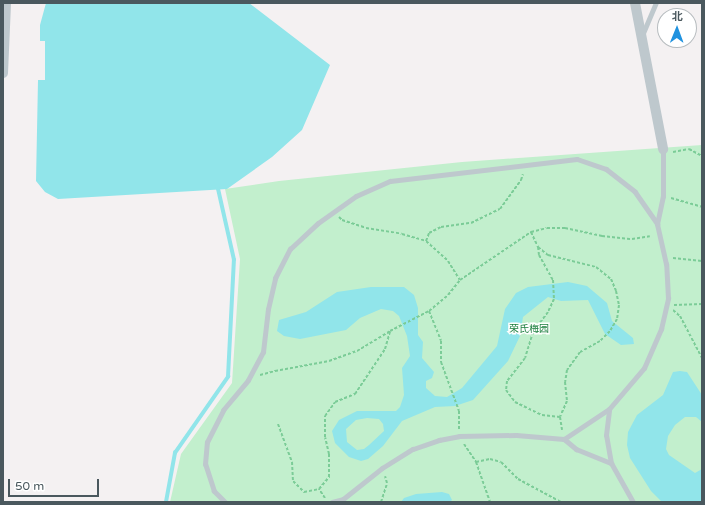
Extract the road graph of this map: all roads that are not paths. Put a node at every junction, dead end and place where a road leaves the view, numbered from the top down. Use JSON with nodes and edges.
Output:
{"nodes":[{"id":1,"x":6,"y":3,"type":"edge"},
{"id":2,"x":635,"y":3,"type":"edge"},
{"id":3,"x":656,"y":3,"type":"edge"},
{"id":4,"x":642,"y":38,"type":"junction"},
{"id":5,"x":3,"y":73,"type":"edge"},
{"id":6,"x":663,"y":152,"type":"joint"},
{"id":7,"x":657,"y":224,"type":"junction"},
{"id":8,"x":609,"y":409,"type":"junction"},
{"id":9,"x":564,"y":439,"type":"junction"},
{"id":10,"x":611,"y":462,"type":"junction"},
{"id":11,"x":225,"y":502,"type":"edge"},
{"id":12,"x":332,"y":502,"type":"edge"},
{"id":13,"x":633,"y":502,"type":"edge"}],
"edges":[{"from":1,"to":5,"type":"street"},
{"from":2,"to":4,"type":"street"},
{"from":3,"to":4,"type":"lane"},
{"from":4,"to":6,"type":"street"},
{"from":6,"to":7,"type":"lane"},
{"from":7,"to":8,"type":"lane"},
{"from":7,"to":11,"type":"lane"},
{"from":8,"to":9,"type":"lane"},
{"from":8,"to":10,"type":"lane"},
{"from":9,"to":10,"type":"lane"},
{"from":9,"to":12,"type":"lane"},
{"from":10,"to":13,"type":"lane"}]}
